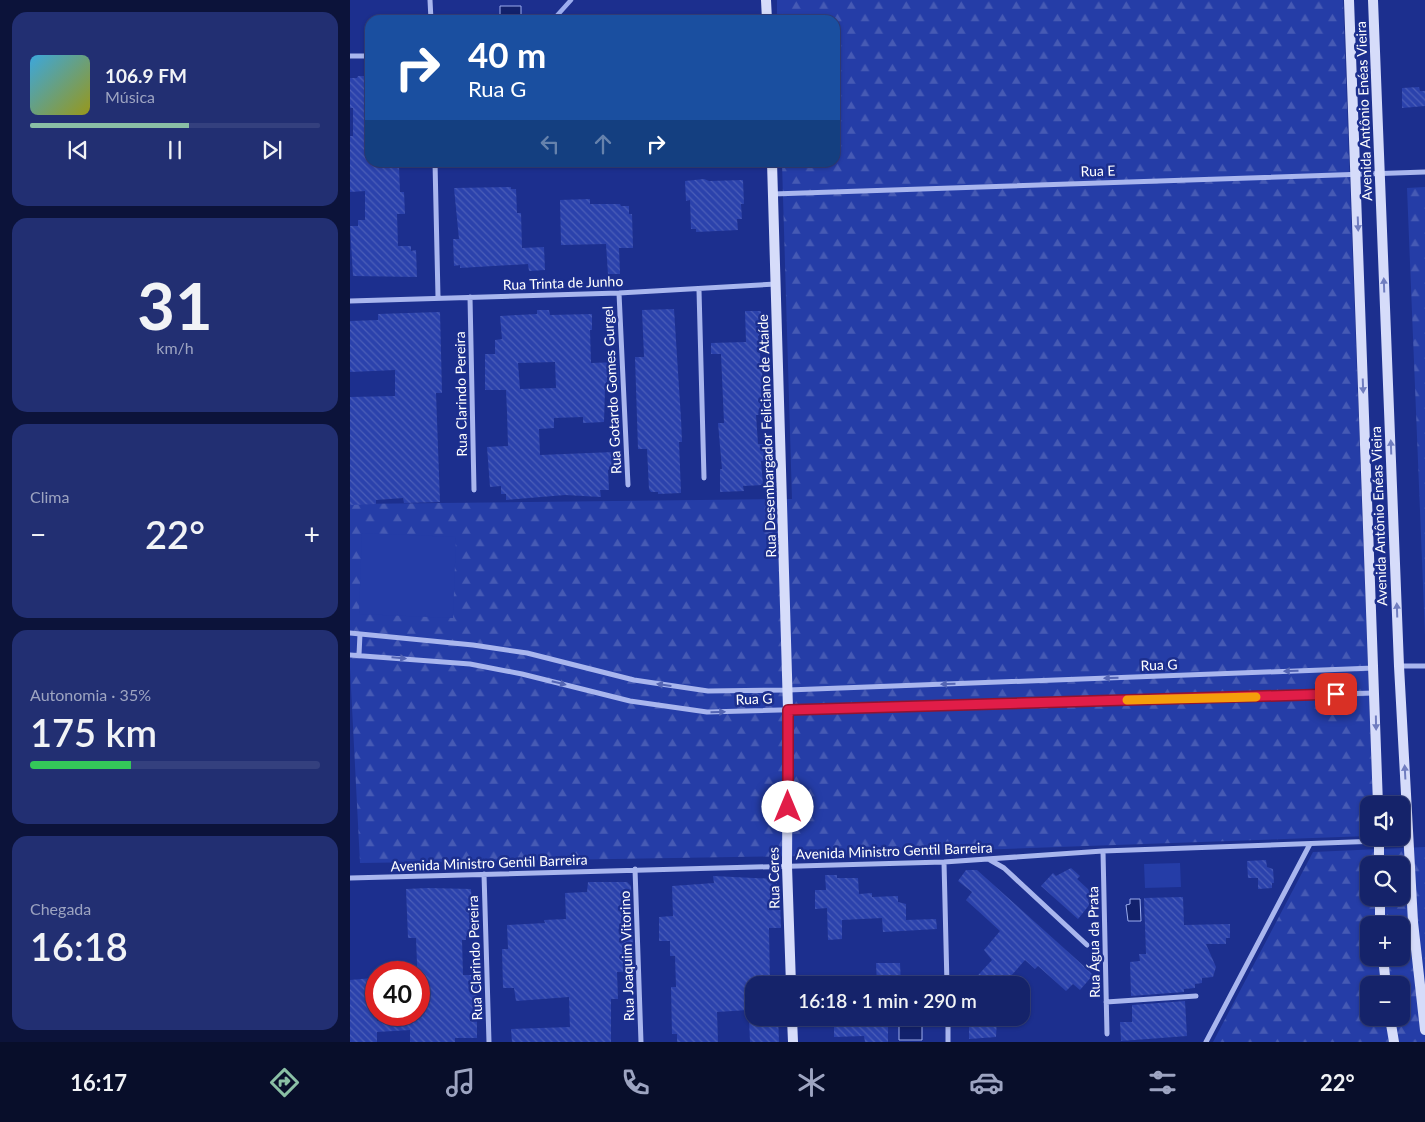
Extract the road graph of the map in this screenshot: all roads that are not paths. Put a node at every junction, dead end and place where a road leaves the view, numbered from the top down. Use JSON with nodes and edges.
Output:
{"nodes":[{"id":1,"x":430,"y":0,"type":"edge"},
{"id":2,"x":766,"y":0,"type":"edge"},
{"id":3,"x":1349,"y":0,"type":"edge"},
{"id":4,"x":1373,"y":0,"type":"edge"},
{"id":5,"x":430,"y":15,"type":"edge"},
{"id":6,"x":767,"y":15,"type":"edge"},
{"id":7,"x":350,"y":56,"type":"edge"},
{"id":8,"x":365,"y":56,"type":"edge"},
{"id":9,"x":435,"y":167,"type":"edge"},
{"id":10,"x":772,"y":167,"type":"edge"},
{"id":11,"x":1425,"y":172,"type":"edge"},
{"id":12,"x":1380,"y":173,"type":"junction"},
{"id":13,"x":1356,"y":174,"type":"junction"},
{"id":14,"x":773,"y":194,"type":"junction"},
{"id":15,"x":776,"y":284,"type":"junction"},
{"id":16,"x":699,"y":290,"type":"junction"},
{"id":17,"x":619,"y":293,"type":"junction"},
{"id":18,"x":438,"y":297,"type":"junction"},
{"id":19,"x":470,"y":297,"type":"junction"},
{"id":20,"x":350,"y":301,"type":"edge"},
{"id":21,"x":704,"y":478,"type":"dead end"},
{"id":22,"x":628,"y":485,"type":"dead end"},
{"id":23,"x":474,"y":490,"type":"dead end"},
{"id":24,"x":350,"y":633,"type":"edge"},
{"id":25,"x":360,"y":634,"type":"junction"},
{"id":26,"x":350,"y":655,"type":"edge"},
{"id":27,"x":359,"y":655,"type":"junction"},
{"id":28,"x":1399,"y":666,"type":"junction"},
{"id":29,"x":1425,"y":666,"type":"edge"},
{"id":30,"x":1374,"y":668,"type":"junction"},
{"id":31,"x":788,"y":690,"type":"junction"},
{"id":32,"x":1375,"y":694,"type":"junction"},
{"id":33,"x":788,"y":710,"type":"junction"},
{"id":34,"x":1378,"y":796,"type":"edge"},
{"id":35,"x":1360,"y":840,"type":"edge"},
{"id":36,"x":1310,"y":844,"type":"junction"},
{"id":37,"x":1103,"y":851,"type":"junction"},
{"id":38,"x":990,"y":860,"type":"junction"},
{"id":39,"x":944,"y":862,"type":"junction"},
{"id":40,"x":787,"y":866,"type":"junction"},
{"id":41,"x":635,"y":869,"type":"junction"},
{"id":42,"x":484,"y":874,"type":"junction"},
{"id":43,"x":350,"y":878,"type":"edge"},
{"id":44,"x":1087,"y":945,"type":"dead end"},
{"id":45,"x":791,"y":976,"type":"edge"},
{"id":46,"x":947,"y":976,"type":"edge"},
{"id":47,"x":1196,"y":996,"type":"dead end"},
{"id":48,"x":1106,"y":1002,"type":"junction"},
{"id":49,"x":792,"y":1026,"type":"edge"},
{"id":50,"x":948,"y":1026,"type":"edge"},
{"id":51,"x":1391,"y":1026,"type":"edge"},
{"id":52,"x":1425,"y":1030,"type":"edge"},
{"id":53,"x":1107,"y":1034,"type":"dead end"},
{"id":54,"x":489,"y":1042,"type":"edge"},
{"id":55,"x":641,"y":1042,"type":"edge"},
{"id":56,"x":793,"y":1042,"type":"edge"},
{"id":57,"x":948,"y":1042,"type":"edge"},
{"id":58,"x":1206,"y":1042,"type":"edge"},
{"id":59,"x":1394,"y":1042,"type":"edge"}],
"edges":[{"from":1,"to":5,"type":"street"},
{"from":2,"to":6,"type":"street"},
{"from":3,"to":13,"type":"street","name":"Avenida Antônio Enéas Vieira"},
{"from":4,"to":12,"type":"street","name":"Avenida Antônio Enéas Vieira"},
{"from":7,"to":8,"type":"street"},
{"from":9,"to":18,"type":"street"},
{"from":10,"to":14,"type":"street","name":"Rua Desembargador Feliciano de Ataíde"},
{"from":11,"to":12,"type":"street","name":"Rua E"},
{"from":12,"to":13,"type":"street","name":"Rua E"},
{"from":28,"to":12,"type":"street","name":"Avenida Antônio Enéas Vieira","one_way":true},
{"from":13,"to":14,"type":"street","name":"Rua E"},
{"from":13,"to":30,"type":"street","name":"Avenida Antônio Enéas Vieira","one_way":true},
{"from":14,"to":15,"type":"street","name":"Rua Desembargador Feliciano de Ataíde"},
{"from":15,"to":16,"type":"street","name":"Rua Trinta de Junho"},
{"from":15,"to":31,"type":"street","name":"Rua Desembargador Feliciano de Ataíde"},
{"from":16,"to":17,"type":"street","name":"Rua Trinta de Junho"},
{"from":16,"to":21,"type":"street"},
{"from":17,"to":19,"type":"street","name":"Rua Trinta de Junho"},
{"from":17,"to":22,"type":"street","name":"Rua Gotardo Gomes Gurgel"},
{"from":18,"to":19,"type":"street","name":"Rua Trinta de Junho"},
{"from":18,"to":20,"type":"street","name":"Rua Trinta de Junho"},
{"from":19,"to":23,"type":"street","name":"Rua Clarindo Pereira"},
{"from":24,"to":25,"type":"street","name":"Rua G"},
{"from":25,"to":27,"type":"street"},
{"from":31,"to":25,"type":"street","name":"Rua G","one_way":true},
{"from":26,"to":27,"type":"street","name":"Rua G"},
{"from":27,"to":33,"type":"street","name":"Rua G","one_way":true},
{"from":28,"to":29,"type":"street"},
{"from":52,"to":28,"type":"street","name":"Avenida Antônio Enéas Vieira","one_way":true},
{"from":30,"to":31,"type":"street","name":"Rua G","one_way":true},
{"from":30,"to":32,"type":"street","name":"Avenida Antônio Enéas Vieira"},
{"from":31,"to":33,"type":"street","name":"Rua Desembargador Feliciano de Ataíde"},
{"from":32,"to":33,"type":"street","name":"Rua G"},
{"from":32,"to":34,"type":"street","name":"Avenida Antônio Enéas Vieira","one_way":true},
{"from":33,"to":40,"type":"street","name":"Rua Ceres"},
{"from":35,"to":36,"type":"street","name":"Avenida Ministro Gentil Barreira"},
{"from":36,"to":37,"type":"street","name":"Avenida Ministro Gentil Barreira"},
{"from":36,"to":58,"type":"street"},
{"from":37,"to":38,"type":"street","name":"Avenida Ministro Gentil Barreira"},
{"from":37,"to":48,"type":"street","name":"Rua Água da Prata"},
{"from":38,"to":39,"type":"street","name":"Avenida Ministro Gentil Barreira"},
{"from":38,"to":44,"type":"street"},
{"from":39,"to":40,"type":"street","name":"Avenida Ministro Gentil Barreira"},
{"from":39,"to":46,"type":"street"},
{"from":40,"to":41,"type":"street","name":"Avenida Ministro Gentil Barreira"},
{"from":40,"to":45,"type":"street","name":"Rua Ceres"},
{"from":41,"to":42,"type":"street","name":"Avenida Ministro Gentil Barreira"},
{"from":41,"to":55,"type":"street","name":"Rua Joaquim Vitorino"},
{"from":42,"to":43,"type":"street","name":"Avenida Ministro Gentil Barreira"},
{"from":42,"to":54,"type":"street","name":"Rua Clarindo Pereira"},
{"from":47,"to":48,"type":"street"},
{"from":48,"to":53,"type":"street","name":"Rua Água da Prata"},
{"from":49,"to":56,"type":"street"},
{"from":50,"to":57,"type":"street"},
{"from":51,"to":59,"type":"street"}]}
